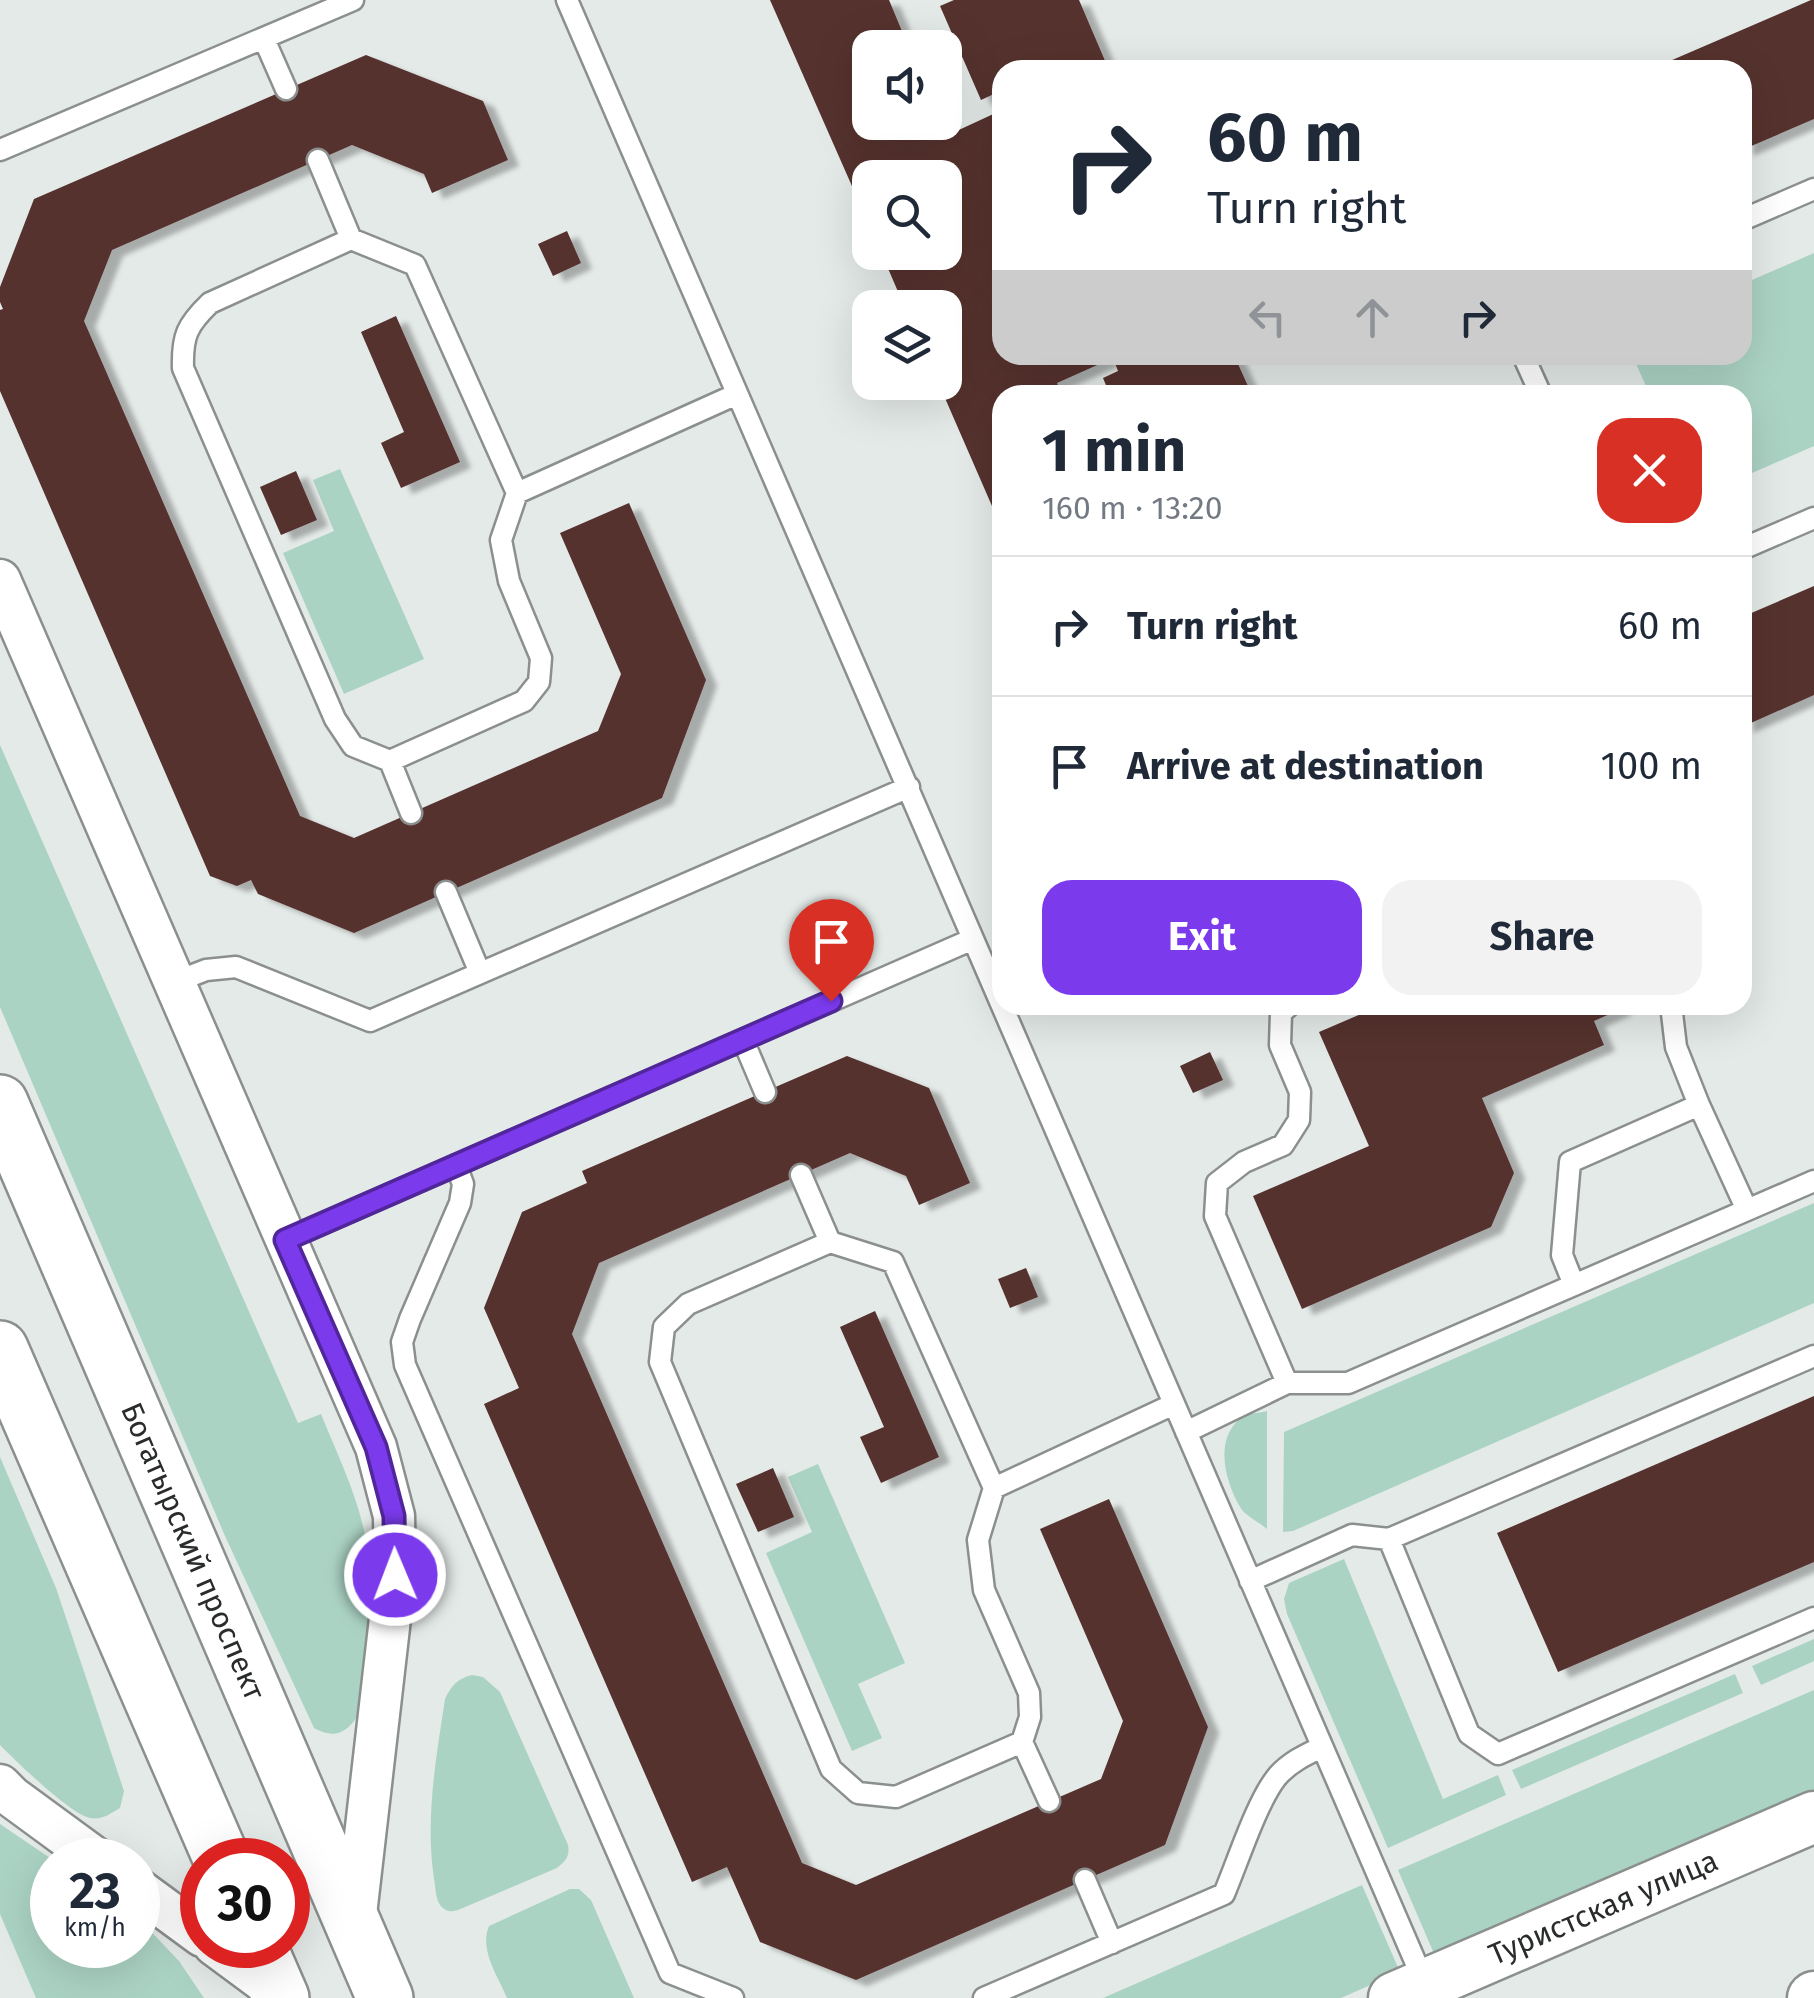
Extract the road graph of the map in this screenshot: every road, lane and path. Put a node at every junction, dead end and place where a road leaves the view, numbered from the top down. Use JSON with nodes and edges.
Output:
{"nodes":[{"id":1,"x":353,"y":0,"type":"edge"},
{"id":2,"x":567,"y":0,"type":"edge"},
{"id":3,"x":264,"y":39,"type":"junction"},
{"id":4,"x":286,"y":89,"type":"dead end"},
{"id":5,"x":0,"y":150,"type":"edge"},
{"id":6,"x":318,"y":160,"type":"dead end"},
{"id":7,"x":1814,"y":189,"type":"edge"},
{"id":8,"x":1752,"y":216,"type":"edge"},
{"id":9,"x":351,"y":239,"type":"junction"},
{"id":10,"x":737,"y":394,"type":"junction"},
{"id":11,"x":517,"y":492,"type":"junction"},
{"id":12,"x":1814,"y":518,"type":"edge"},
{"id":13,"x":1752,"y":545,"type":"edge"},
{"id":14,"x":0,"y":580,"type":"edge"},
{"id":15,"x":390,"y":761,"type":"junction"},
{"id":16,"x":908,"y":788,"type":"junction"},
{"id":17,"x":411,"y":812,"type":"dead end"},
{"id":18,"x":446,"y":892,"type":"dead end"},
{"id":19,"x":973,"y":939,"type":"junction"},
{"id":20,"x":480,"y":973,"type":"junction"},
{"id":21,"x":175,"y":982,"type":"junction"},
{"id":22,"x":992,"y":983,"type":"edge"},
{"id":23,"x":1006,"y":1015,"type":"edge"},
{"id":24,"x":1280,"y":1015,"type":"edge"},
{"id":25,"x":1672,"y":1015,"type":"edge"},
{"id":26,"x":743,"y":1040,"type":"junction"},
{"id":27,"x":765,"y":1092,"type":"dead end"},
{"id":28,"x":0,"y":1103,"type":"edge"},
{"id":29,"x":1699,"y":1105,"type":"junction"},
{"id":30,"x":456,"y":1165,"type":"junction"},
{"id":31,"x":801,"y":1175,"type":"dead end"},
{"id":32,"x":1814,"y":1181,"type":"edge"},
{"id":33,"x":1747,"y":1210,"type":"junction"},
{"id":34,"x":285,"y":1240,"type":"junction"},
{"id":35,"x":830,"y":1242,"type":"junction"},
{"id":36,"x":1574,"y":1285,"type":"junction"},
{"id":37,"x":0,"y":1350,"type":"edge"},
{"id":38,"x":1814,"y":1356,"type":"edge"},
{"id":39,"x":1287,"y":1383,"type":"junction"},
{"id":40,"x":1174,"y":1404,"type":"junction"},
{"id":41,"x":1186,"y":1432,"type":"junction"},
{"id":42,"x":994,"y":1488,"type":"junction"},
{"id":43,"x":1389,"y":1539,"type":"junction"},
{"id":44,"x":1250,"y":1581,"type":"junction"},
{"id":45,"x":1814,"y":1618,"type":"edge"},
{"id":46,"x":1022,"y":1742,"type":"junction"},
{"id":47,"x":1322,"y":1747,"type":"junction"},
{"id":48,"x":0,"y":1786,"type":"edge"},
{"id":49,"x":1049,"y":1801,"type":"dead end"},
{"id":50,"x":1814,"y":1817,"type":"edge"},
{"id":51,"x":68,"y":1838,"type":"edge"},
{"id":52,"x":212,"y":1838,"type":"edge"},
{"id":53,"x":1085,"y":1880,"type":"dead end"},
{"id":54,"x":354,"y":1928,"type":"junction"},
{"id":55,"x":1112,"y":1943,"type":"junction"},
{"id":56,"x":1410,"y":1991,"type":"edge"},
{"id":57,"x":385,"y":1998,"type":"edge"},
{"id":58,"x":733,"y":1998,"type":"edge"},
{"id":59,"x":984,"y":1998,"type":"edge"}],
"edges":[{"from":1,"to":3,"type":"lane"},
{"from":2,"to":10,"type":"lane"},
{"from":3,"to":4,"type":"lane"},
{"from":3,"to":5,"type":"lane"},
{"from":6,"to":9,"type":"lane"},
{"from":7,"to":8,"type":"lane"},
{"from":9,"to":11,"type":"lane"},
{"from":9,"to":15,"type":"lane"},
{"from":10,"to":11,"type":"lane"},
{"from":10,"to":16,"type":"lane"},
{"from":11,"to":15,"type":"lane"},
{"from":12,"to":13,"type":"lane"},
{"from":14,"to":21,"type":"street"},
{"from":15,"to":17,"type":"lane"},
{"from":16,"to":19,"type":"lane"},
{"from":16,"to":20,"type":"lane"},
{"from":18,"to":20,"type":"lane"},
{"from":19,"to":22,"type":"lane"},
{"from":19,"to":26,"type":"lane"},
{"from":20,"to":21,"type":"lane"},
{"from":21,"to":34,"type":"street"},
{"from":23,"to":40,"type":"lane"},
{"from":24,"to":39,"type":"lane"},
{"from":25,"to":29,"type":"lane"},
{"from":26,"to":27,"type":"lane"},
{"from":26,"to":30,"type":"lane"},
{"from":28,"to":54,"type":"main road","name":"Богатырский проспект"},
{"from":29,"to":33,"type":"lane"},
{"from":29,"to":36,"type":"lane"},
{"from":30,"to":34,"type":"lane"},
{"from":30,"to":58,"type":"lane"},
{"from":31,"to":35,"type":"lane"},
{"from":32,"to":33,"type":"lane"},
{"from":33,"to":36,"type":"lane"},
{"from":34,"to":54,"type":"street"},
{"from":35,"to":42,"type":"lane"},
{"from":35,"to":46,"type":"lane"},
{"from":36,"to":39,"type":"lane"},
{"from":37,"to":52,"type":"main road"},
{"from":38,"to":43,"type":"lane"},
{"from":39,"to":41,"type":"lane"},
{"from":40,"to":41,"type":"lane"},
{"from":40,"to":42,"type":"lane"},
{"from":41,"to":44,"type":"lane"},
{"from":42,"to":46,"type":"lane"},
{"from":43,"to":44,"type":"lane"},
{"from":43,"to":45,"type":"lane"},
{"from":44,"to":47,"type":"lane"},
{"from":46,"to":49,"type":"lane"},
{"from":47,"to":55,"type":"lane"},
{"from":47,"to":56,"type":"lane"},
{"from":48,"to":51,"type":"street"},
{"from":50,"to":56,"type":"street","name":"Туристская улица"},
{"from":53,"to":55,"type":"lane"},
{"from":54,"to":57,"type":"main road","name":"Богатырский проспект"},
{"from":55,"to":59,"type":"lane"}]}
